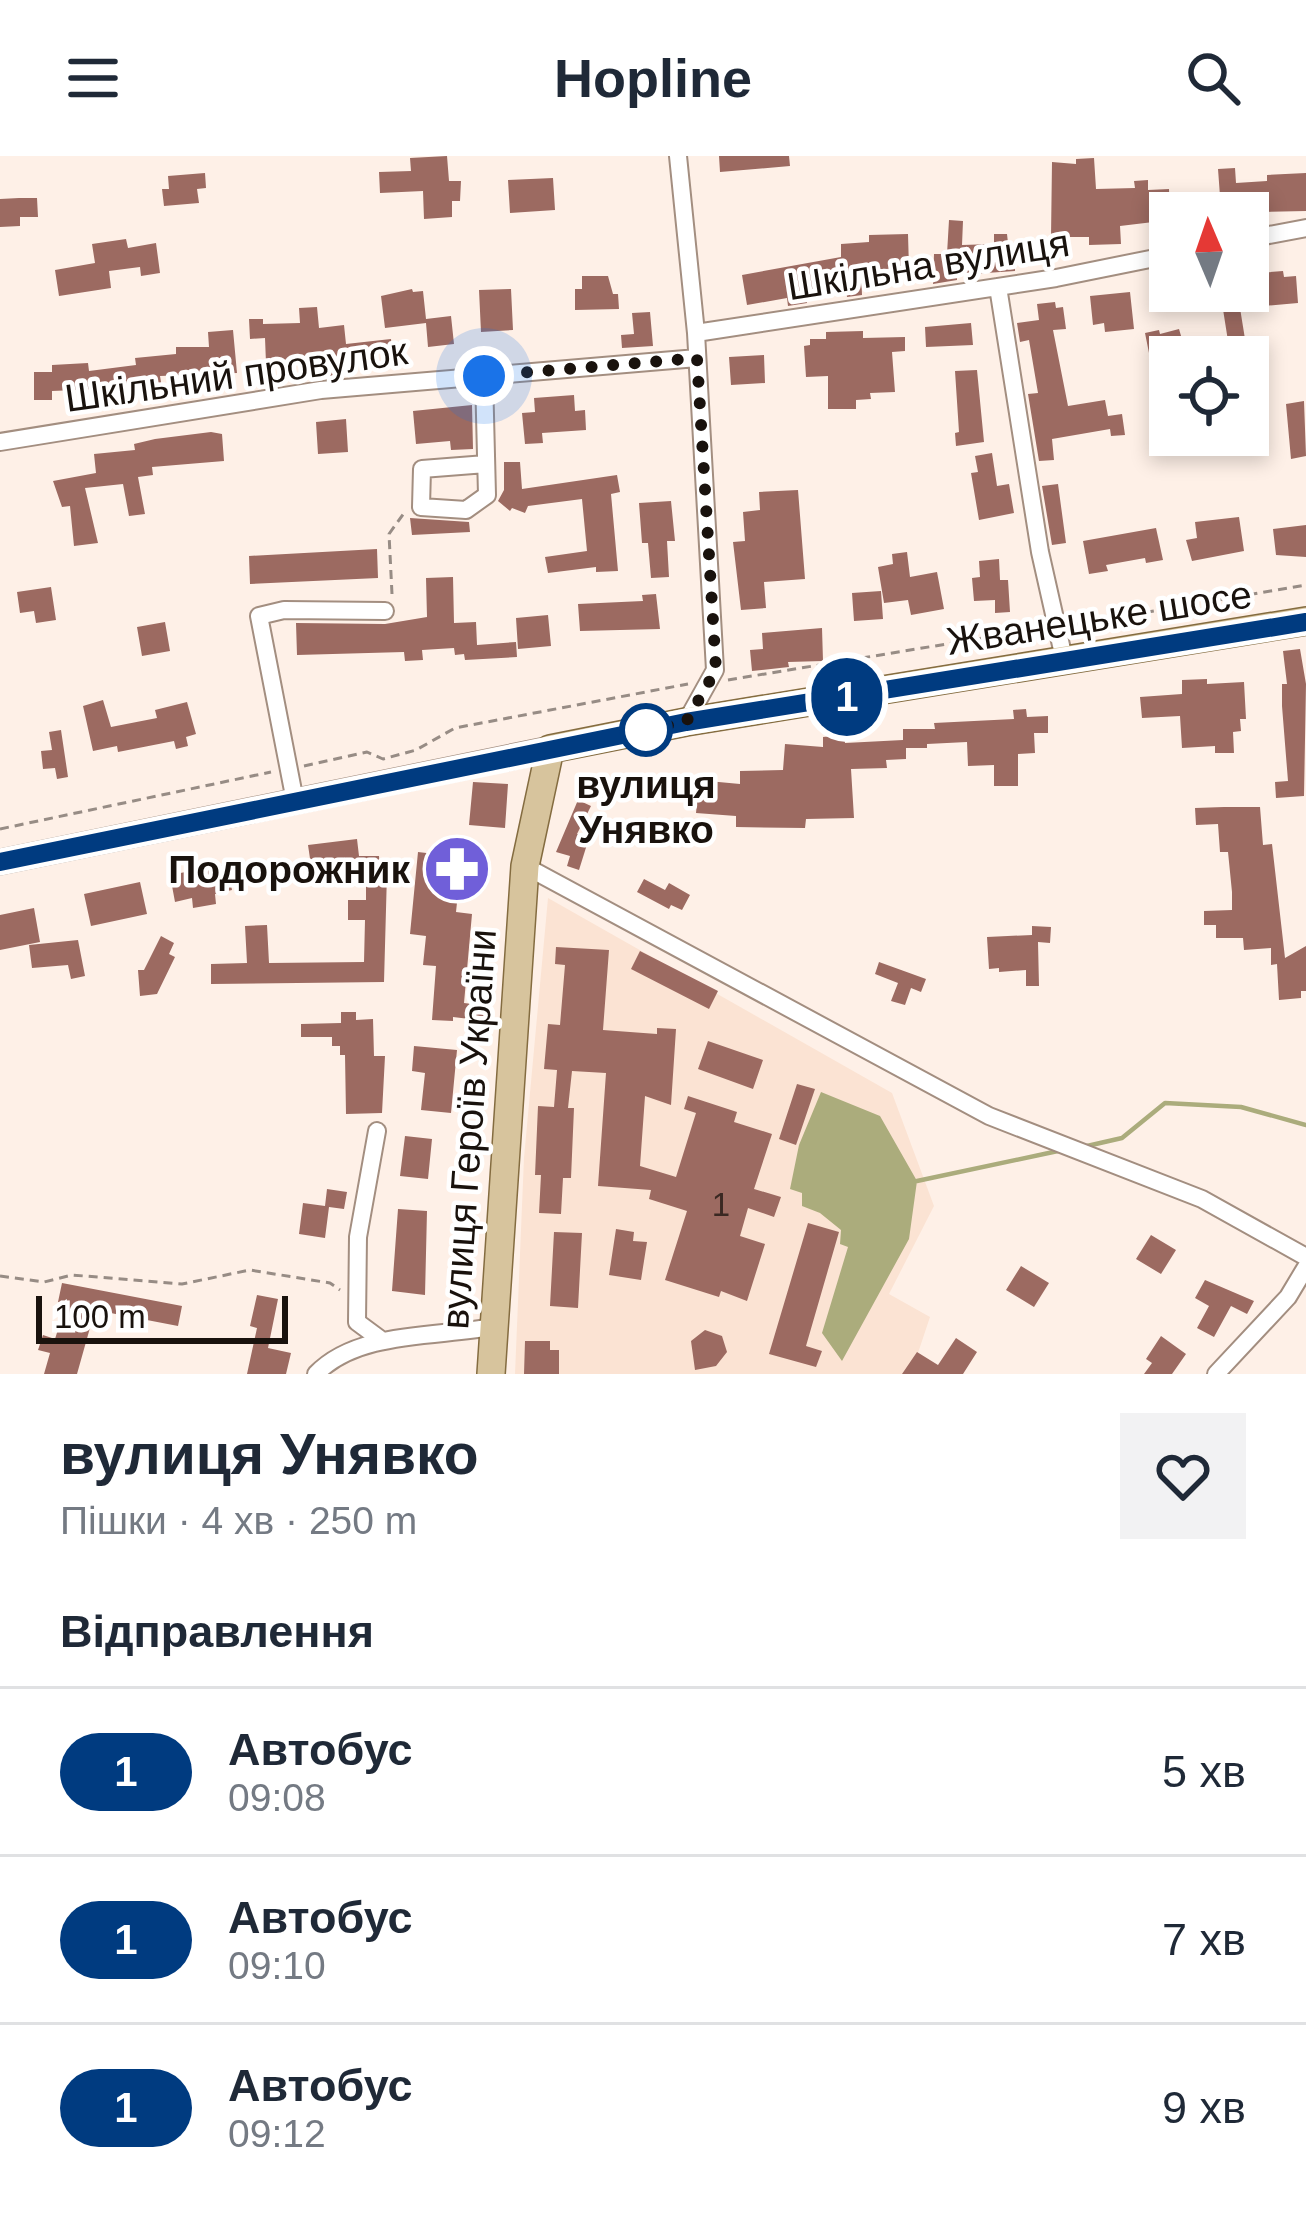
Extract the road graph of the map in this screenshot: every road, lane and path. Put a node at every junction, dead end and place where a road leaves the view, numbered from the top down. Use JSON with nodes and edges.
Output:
{"nodes":[{"id":1,"x":678,"y":156,"type":"edge"},
{"id":2,"x":1306,"y":228,"type":"edge"},
{"id":3,"x":1269,"y":235,"type":"edge"},
{"id":4,"x":1149,"y":259,"type":"edge"},
{"id":5,"x":998,"y":287,"type":"junction"},
{"id":6,"x":696,"y":333,"type":"junction"},
{"id":7,"x":697,"y":358,"type":"junction"},
{"id":8,"x":484,"y":376,"type":"junction"},
{"id":9,"x":0,"y":442,"type":"edge"},
{"id":10,"x":486,"y":464,"type":"junction"},
{"id":11,"x":421,"y":507,"type":"junction"},
{"id":12,"x":1306,"y":585,"type":"edge"},
{"id":13,"x":385,"y":611,"type":"joint"},
{"id":14,"x":1306,"y":621,"type":"edge"},
{"id":15,"x":1057,"y":627,"type":"junction"},
{"id":16,"x":1065,"y":663,"type":"junction"},
{"id":17,"x":709,"y":682,"type":"junction"},
{"id":18,"x":686,"y":722,"type":"junction"},
{"id":19,"x":550,"y":749,"type":"junction"},
{"id":20,"x":289,"y":769,"type":"junction"},
{"id":21,"x":295,"y":801,"type":"junction"},
{"id":22,"x":0,"y":829,"type":"edge"},
{"id":23,"x":0,"y":862,"type":"edge"},
{"id":24,"x":525,"y":866,"type":"junction"},
{"id":25,"x":377,"y":1131,"type":"dead end"},
{"id":26,"x":1306,"y":1262,"type":"edge"},
{"id":27,"x":0,"y":1276,"type":"edge"},
{"id":28,"x":358,"y":1300,"type":"junction"},
{"id":29,"x":492,"y":1327,"type":"junction"},
{"id":30,"x":380,"y":1340,"type":"junction"},
{"id":31,"x":316,"y":1374,"type":"edge"},
{"id":32,"x":491,"y":1374,"type":"edge"},
{"id":33,"x":1216,"y":1374,"type":"edge"}],
"edges":[{"from":1,"to":6,"type":"street"},
{"from":2,"to":3,"type":"street"},
{"from":4,"to":5,"type":"street","name":"Шкільна вулиця"},
{"from":5,"to":6,"type":"street","name":"Шкільна вулиця"},
{"from":5,"to":15,"type":"street"},
{"from":6,"to":7,"type":"street"},
{"from":7,"to":8,"type":"street","name":"Шкільний провулок"},
{"from":7,"to":17,"type":"street"},
{"from":8,"to":9,"type":"street","name":"Шкільний провулок"},
{"from":8,"to":10,"type":"street"},
{"from":10,"to":11,"type":"street"},
{"from":10,"to":11,"type":"street"},
{"from":11,"to":13,"type":"path"},
{"from":12,"to":15,"type":"path"},
{"from":13,"to":20,"type":"street"},
{"from":14,"to":16,"type":"main road","name":"Жванецьке шосе"},
{"from":15,"to":16,"type":"street"},
{"from":15,"to":17,"type":"path"},
{"from":16,"to":18,"type":"main road","name":"Жванецьке шосе"},
{"from":17,"to":18,"type":"street"},
{"from":17,"to":20,"type":"path"},
{"from":18,"to":19,"type":"main road","name":"Жванецьке шосе"},
{"from":19,"to":21,"type":"street"},
{"from":19,"to":24,"type":"main road","name":"вулиця Героїв України"},
{"from":20,"to":21,"type":"street"},
{"from":20,"to":22,"type":"path"},
{"from":21,"to":23,"type":"street"},
{"from":24,"to":26,"type":"street"},
{"from":24,"to":29,"type":"main road","name":"вулиця Героїв України"},
{"from":25,"to":28,"type":"street"},
{"from":26,"to":33,"type":"street"},
{"from":27,"to":28,"type":"path"},
{"from":28,"to":30,"type":"street"},
{"from":29,"to":30,"type":"street"},
{"from":29,"to":32,"type":"main road","name":"вулиця Героїв України"},
{"from":30,"to":31,"type":"street"}]}
